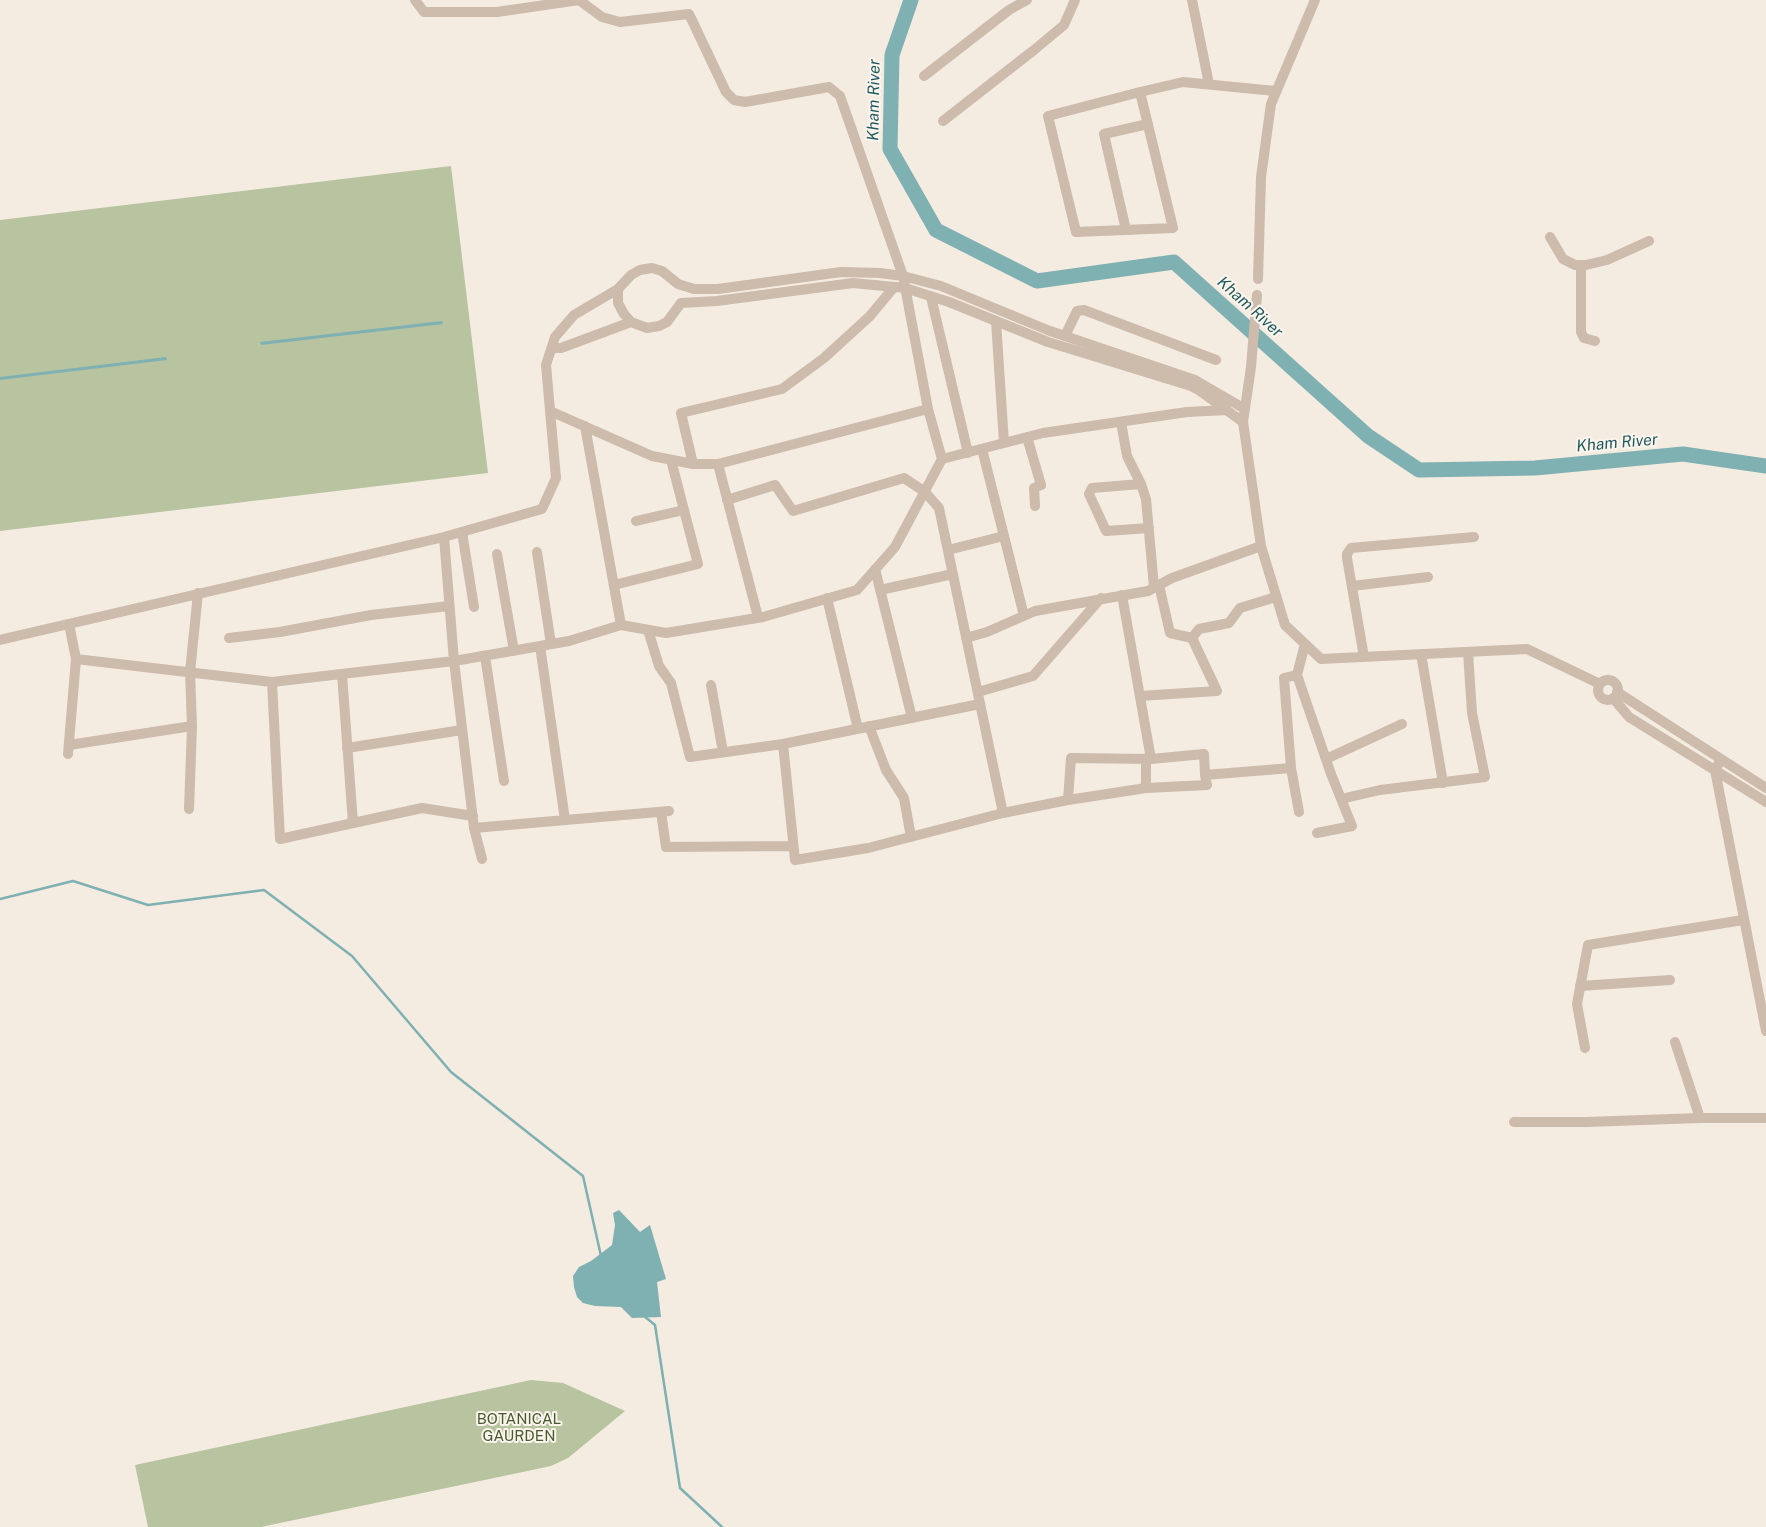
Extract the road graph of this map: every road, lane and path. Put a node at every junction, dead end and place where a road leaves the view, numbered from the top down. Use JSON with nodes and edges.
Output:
{"nodes":[{"id":1,"x":415,"y":0,"type":"edge"},
{"id":2,"x":1027,"y":0,"type":"edge"},
{"id":3,"x":1075,"y":0,"type":"edge"},
{"id":4,"x":1192,"y":0,"type":"edge"},
{"id":5,"x":1315,"y":0,"type":"edge"},
{"id":6,"x":924,"y":76,"type":"dead end"},
{"id":7,"x":1209,"y":84,"type":"junction"},
{"id":8,"x":1275,"y":91,"type":"junction"},
{"id":9,"x":1140,"y":92,"type":"junction"},
{"id":10,"x":943,"y":121,"type":"dead end"},
{"id":11,"x":1148,"y":124,"type":"junction"},
{"id":12,"x":1126,"y":230,"type":"junction"},
{"id":13,"x":1550,"y":237,"type":"dead end"},
{"id":14,"x":1649,"y":241,"type":"dead end"},
{"id":15,"x":1582,"y":265,"type":"junction"},
{"id":16,"x":902,"y":276,"type":"junction"},
{"id":17,"x":1258,"y":279,"type":"dead end"},
{"id":18,"x":678,"y":284,"type":"junction"},
{"id":19,"x":894,"y":287,"type":"junction"},
{"id":20,"x":905,"y":288,"type":"junction"},
{"id":21,"x":618,"y":289,"type":"junction"},
{"id":22,"x":1257,"y":295,"type":"dead end"},
{"id":23,"x":931,"y":296,"type":"junction"},
{"id":24,"x":681,"y":303,"type":"junction"},
{"id":25,"x":996,"y":321,"type":"junction"},
{"id":26,"x":631,"y":322,"type":"junction"},
{"id":27,"x":1065,"y":336,"type":"junction"},
{"id":28,"x":1595,"y":341,"type":"dead end"},
{"id":29,"x":552,"y":348,"type":"junction"},
{"id":30,"x":1216,"y":360,"type":"dead end"},
{"id":31,"x":928,"y":409,"type":"junction"},
{"id":32,"x":1245,"y":409,"type":"junction"},
{"id":33,"x":1227,"y":410,"type":"junction"},
{"id":34,"x":550,"y":411,"type":"junction"},
{"id":35,"x":1121,"y":422,"type":"junction"},
{"id":36,"x":1243,"y":422,"type":"junction"},
{"id":37,"x":585,"y":426,"type":"junction"},
{"id":38,"x":1027,"y":437,"type":"junction"},
{"id":39,"x":1004,"y":443,"type":"junction"},
{"id":40,"x":982,"y":449,"type":"junction"},
{"id":41,"x":968,"y":453,"type":"junction"},
{"id":42,"x":942,"y":459,"type":"junction"},
{"id":43,"x":671,"y":460,"type":"junction"},
{"id":44,"x":693,"y":464,"type":"junction"},
{"id":45,"x":718,"y":464,"type":"junction"},
{"id":46,"x":1141,"y":484,"type":"junction"},
{"id":47,"x":925,"y":492,"type":"junction"},
{"id":48,"x":728,"y":500,"type":"junction"},
{"id":49,"x":1035,"y":506,"type":"dead end"},
{"id":50,"x":684,"y":510,"type":"junction"},
{"id":51,"x":636,"y":520,"type":"dead end"},
{"id":52,"x":1149,"y":528,"type":"junction"},
{"id":53,"x":462,"y":532,"type":"junction"},
{"id":54,"x":1004,"y":536,"type":"junction"},
{"id":55,"x":444,"y":537,"type":"junction"},
{"id":56,"x":1474,"y":537,"type":"dead end"},
{"id":57,"x":1261,"y":546,"type":"junction"},
{"id":58,"x":948,"y":550,"type":"junction"},
{"id":59,"x":537,"y":552,"type":"dead end"},
{"id":60,"x":498,"y":554,"type":"dead end"},
{"id":61,"x":875,"y":569,"type":"junction"},
{"id":62,"x":953,"y":574,"type":"junction"},
{"id":63,"x":1428,"y":577,"type":"dead end"},
{"id":64,"x":614,"y":585,"type":"junction"},
{"id":65,"x":1156,"y":586,"type":"junction"},
{"id":66,"x":1352,"y":586,"type":"junction"},
{"id":67,"x":880,"y":590,"type":"junction"},
{"id":68,"x":198,"y":594,"type":"junction"},
{"id":69,"x":1122,"y":595,"type":"junction"},
{"id":70,"x":1276,"y":597,"type":"junction"},
{"id":71,"x":827,"y":598,"type":"junction"},
{"id":72,"x":1101,"y":598,"type":"junction"},
{"id":73,"x":450,"y":606,"type":"junction"},
{"id":74,"x":474,"y":607,"type":"dead end"},
{"id":75,"x":1024,"y":616,"type":"junction"},
{"id":76,"x":758,"y":618,"type":"junction"},
{"id":77,"x":69,"y":624,"type":"junction"},
{"id":78,"x":622,"y":625,"type":"junction"},
{"id":79,"x":648,"y":630,"type":"junction"},
{"id":80,"x":229,"y":638,"type":"dead end"},
{"id":81,"x":966,"y":638,"type":"junction"},
{"id":82,"x":1192,"y":638,"type":"junction"},
{"id":83,"x":0,"y":640,"type":"edge"},
{"id":84,"x":551,"y":644,"type":"junction"},
{"id":85,"x":1305,"y":644,"type":"junction"},
{"id":86,"x":540,"y":646,"type":"junction"},
{"id":87,"x":514,"y":651,"type":"junction"},
{"id":88,"x":1468,"y":652,"type":"junction"},
{"id":89,"x":1421,"y":654,"type":"junction"},
{"id":90,"x":485,"y":656,"type":"junction"},
{"id":91,"x":1364,"y":657,"type":"junction"},
{"id":92,"x":76,"y":659,"type":"junction"},
{"id":93,"x":454,"y":662,"type":"junction"},
{"id":94,"x":190,"y":672,"type":"junction"},
{"id":95,"x":342,"y":674,"type":"junction"},
{"id":96,"x":1297,"y":674,"type":"junction"},
{"id":97,"x":272,"y":682,"type":"junction"},
{"id":98,"x":711,"y":685,"type":"dead end"},
{"id":99,"x":978,"y":692,"type":"junction"},
{"id":100,"x":1615,"y":695,"type":"junction"},
{"id":101,"x":1140,"y":696,"type":"junction"},
{"id":102,"x":980,"y":704,"type":"junction"},
{"id":103,"x":912,"y":718,"type":"junction"},
{"id":104,"x":1402,"y":724,"type":"dead end"},
{"id":105,"x":192,"y":726,"type":"junction"},
{"id":106,"x":869,"y":726,"type":"junction"},
{"id":107,"x":858,"y":729,"type":"junction"},
{"id":108,"x":462,"y":730,"type":"junction"},
{"id":109,"x":783,"y":744,"type":"junction"},
{"id":110,"x":347,"y":748,"type":"junction"},
{"id":111,"x":723,"y":752,"type":"junction"},
{"id":112,"x":1326,"y":758,"type":"junction"},
{"id":113,"x":1149,"y":759,"type":"junction"},
{"id":114,"x":1721,"y":760,"type":"junction"},
{"id":115,"x":1291,"y":768,"type":"junction"},
{"id":116,"x":1715,"y":770,"type":"junction"},
{"id":117,"x":1205,"y":775,"type":"junction"},
{"id":118,"x":504,"y":781,"type":"dead end"},
{"id":119,"x":1443,"y":783,"type":"junction"},
{"id":120,"x":1146,"y":788,"type":"junction"},
{"id":121,"x":1766,"y":788,"type":"edge"},
{"id":122,"x":1341,"y":799,"type":"junction"},
{"id":123,"x":1068,"y":800,"type":"junction"},
{"id":124,"x":1766,"y":802,"type":"edge"},
{"id":125,"x":190,"y":809,"type":"dead end"},
{"id":126,"x":1299,"y":812,"type":"dead end"},
{"id":127,"x":1003,"y":813,"type":"junction"},
{"id":128,"x":473,"y":816,"type":"junction"},
{"id":129,"x":565,"y":820,"type":"junction"},
{"id":130,"x":352,"y":823,"type":"junction"},
{"id":131,"x":474,"y":828,"type":"junction"},
{"id":132,"x":1317,"y":833,"type":"dead end"},
{"id":133,"x":911,"y":837,"type":"junction"},
{"id":134,"x":793,"y":846,"type":"junction"},
{"id":135,"x":482,"y":859,"type":"dead end"},
{"id":136,"x":1743,"y":920,"type":"junction"},
{"id":137,"x":1670,"y":980,"type":"dead end"},
{"id":138,"x":1580,"y":986,"type":"junction"},
{"id":139,"x":1766,"y":1031,"type":"edge"},
{"id":140,"x":1675,"y":1042,"type":"dead end"},
{"id":141,"x":1585,"y":1048,"type":"dead end"},
{"id":142,"x":1700,"y":1118,"type":"junction"},
{"id":143,"x":1766,"y":1118,"type":"edge"},
{"id":144,"x":1514,"y":1122,"type":"dead end"}],
"edges":[{"from":1,"to":16,"type":"street"},
{"from":2,"to":6,"type":"street"},
{"from":3,"to":10,"type":"street"},
{"from":4,"to":7,"type":"street"},
{"from":5,"to":8,"type":"street"},
{"from":7,"to":8,"type":"street"},
{"from":7,"to":9,"type":"street"},
{"from":8,"to":17,"type":"street"},
{"from":9,"to":11,"type":"street"},
{"from":9,"to":12,"type":"street"},
{"from":11,"to":12,"type":"street"},
{"from":11,"to":12,"type":"street"},
{"from":13,"to":15,"type":"street"},
{"from":14,"to":15,"type":"street"},
{"from":15,"to":28,"type":"street"},
{"from":16,"to":18,"type":"street"},
{"from":16,"to":20,"type":"street"},
{"from":16,"to":27,"type":"street"},
{"from":18,"to":21,"type":"street"},
{"from":18,"to":24,"type":"street"},
{"from":19,"to":20,"type":"street"},
{"from":19,"to":24,"type":"street"},
{"from":19,"to":44,"type":"street"},
{"from":20,"to":23,"type":"street"},
{"from":20,"to":31,"type":"street"},
{"from":21,"to":26,"type":"street"},
{"from":21,"to":29,"type":"street"},
{"from":22,"to":32,"type":"street"},
{"from":23,"to":25,"type":"street"},
{"from":23,"to":41,"type":"street"},
{"from":24,"to":26,"type":"street"},
{"from":25,"to":33,"type":"street"},
{"from":25,"to":39,"type":"street"},
{"from":26,"to":29,"type":"street"},
{"from":27,"to":30,"type":"street"},
{"from":27,"to":32,"type":"street"},
{"from":29,"to":34,"type":"street"},
{"from":31,"to":42,"type":"street"},
{"from":31,"to":45,"type":"street"},
{"from":32,"to":36,"type":"street"},
{"from":33,"to":35,"type":"street"},
{"from":33,"to":36,"type":"street"},
{"from":34,"to":37,"type":"street"},
{"from":34,"to":53,"type":"street"},
{"from":35,"to":38,"type":"street"},
{"from":35,"to":46,"type":"street"},
{"from":36,"to":57,"type":"street"},
{"from":37,"to":43,"type":"street"},
{"from":37,"to":64,"type":"street"},
{"from":38,"to":39,"type":"street"},
{"from":38,"to":49,"type":"street"},
{"from":39,"to":40,"type":"street"},
{"from":40,"to":41,"type":"street"},
{"from":40,"to":54,"type":"street"},
{"from":41,"to":42,"type":"street"},
{"from":42,"to":47,"type":"street"},
{"from":43,"to":44,"type":"street"},
{"from":43,"to":50,"type":"street"},
{"from":44,"to":45,"type":"street"},
{"from":45,"to":48,"type":"street"},
{"from":46,"to":52,"type":"street"},
{"from":46,"to":52,"type":"street"},
{"from":47,"to":48,"type":"street"},
{"from":47,"to":58,"type":"street"},
{"from":47,"to":61,"type":"street"},
{"from":48,"to":76,"type":"street"},
{"from":50,"to":51,"type":"street"},
{"from":50,"to":64,"type":"street"},
{"from":52,"to":65,"type":"street"},
{"from":53,"to":55,"type":"street"},
{"from":53,"to":74,"type":"street"},
{"from":54,"to":58,"type":"street"},
{"from":54,"to":75,"type":"street"},
{"from":55,"to":68,"type":"street"},
{"from":55,"to":73,"type":"street"},
{"from":56,"to":66,"type":"street"},
{"from":57,"to":65,"type":"street"},
{"from":57,"to":70,"type":"street"},
{"from":58,"to":62,"type":"street"},
{"from":59,"to":84,"type":"street"},
{"from":60,"to":87,"type":"street"},
{"from":61,"to":67,"type":"street"},
{"from":61,"to":71,"type":"street"},
{"from":62,"to":67,"type":"street"},
{"from":62,"to":81,"type":"street"},
{"from":63,"to":66,"type":"street"},
{"from":64,"to":78,"type":"street"},
{"from":65,"to":69,"type":"street"},
{"from":65,"to":82,"type":"street"},
{"from":66,"to":91,"type":"street"},
{"from":67,"to":103,"type":"street"},
{"from":68,"to":77,"type":"street"},
{"from":68,"to":94,"type":"street"},
{"from":69,"to":72,"type":"street"},
{"from":69,"to":101,"type":"street"},
{"from":70,"to":82,"type":"street"},
{"from":70,"to":85,"type":"street"},
{"from":71,"to":76,"type":"street"},
{"from":71,"to":107,"type":"street"},
{"from":72,"to":75,"type":"street"},
{"from":72,"to":99,"type":"street"},
{"from":73,"to":80,"type":"street"},
{"from":73,"to":93,"type":"street"},
{"from":75,"to":81,"type":"street"},
{"from":76,"to":79,"type":"street"},
{"from":77,"to":83,"type":"street"},
{"from":77,"to":92,"type":"street"},
{"from":78,"to":79,"type":"street"},
{"from":78,"to":84,"type":"street"},
{"from":79,"to":111,"type":"street"},
{"from":81,"to":99,"type":"street"},
{"from":82,"to":101,"type":"street"},
{"from":84,"to":86,"type":"street"},
{"from":85,"to":91,"type":"street"},
{"from":85,"to":96,"type":"street"},
{"from":86,"to":87,"type":"street"},
{"from":86,"to":129,"type":"street"},
{"from":87,"to":90,"type":"street"},
{"from":88,"to":89,"type":"street"},
{"from":88,"to":100,"type":"street"},
{"from":88,"to":119,"type":"street"},
{"from":89,"to":91,"type":"street"},
{"from":89,"to":119,"type":"street"},
{"from":90,"to":93,"type":"street"},
{"from":90,"to":118,"type":"street"},
{"from":92,"to":94,"type":"street"},
{"from":92,"to":105,"type":"street"},
{"from":93,"to":95,"type":"street"},
{"from":93,"to":108,"type":"street"},
{"from":94,"to":97,"type":"street"},
{"from":94,"to":105,"type":"street"},
{"from":95,"to":97,"type":"street"},
{"from":95,"to":110,"type":"street"},
{"from":96,"to":112,"type":"street"},
{"from":96,"to":115,"type":"street"},
{"from":97,"to":130,"type":"street"},
{"from":98,"to":111,"type":"street"},
{"from":99,"to":102,"type":"street"},
{"from":100,"to":114,"type":"street"},
{"from":100,"to":116,"type":"street"},
{"from":101,"to":113,"type":"street"},
{"from":102,"to":103,"type":"street"},
{"from":102,"to":127,"type":"street"},
{"from":103,"to":106,"type":"street"},
{"from":104,"to":112,"type":"street"},
{"from":105,"to":125,"type":"street"},
{"from":106,"to":107,"type":"street"},
{"from":106,"to":133,"type":"street"},
{"from":107,"to":109,"type":"street"},
{"from":108,"to":110,"type":"street"},
{"from":108,"to":128,"type":"street"},
{"from":109,"to":111,"type":"street"},
{"from":109,"to":134,"type":"street"},
{"from":110,"to":130,"type":"street"},
{"from":112,"to":122,"type":"street"},
{"from":113,"to":117,"type":"street"},
{"from":113,"to":120,"type":"street"},
{"from":113,"to":123,"type":"street"},
{"from":114,"to":116,"type":"street"},
{"from":114,"to":121,"type":"street"},
{"from":115,"to":117,"type":"street"},
{"from":115,"to":126,"type":"street"},
{"from":116,"to":124,"type":"street"},
{"from":116,"to":136,"type":"street"},
{"from":117,"to":120,"type":"street"},
{"from":119,"to":122,"type":"street"},
{"from":120,"to":123,"type":"street"},
{"from":122,"to":132,"type":"street"},
{"from":123,"to":127,"type":"street"},
{"from":127,"to":133,"type":"street"},
{"from":128,"to":130,"type":"street"},
{"from":128,"to":131,"type":"street"},
{"from":129,"to":131,"type":"street"},
{"from":129,"to":134,"type":"street"},
{"from":131,"to":135,"type":"street"},
{"from":133,"to":134,"type":"street"},
{"from":136,"to":138,"type":"street"},
{"from":136,"to":139,"type":"street"},
{"from":137,"to":138,"type":"street"},
{"from":138,"to":141,"type":"street"},
{"from":140,"to":142,"type":"street"},
{"from":142,"to":143,"type":"street"},
{"from":142,"to":144,"type":"street"}]}
